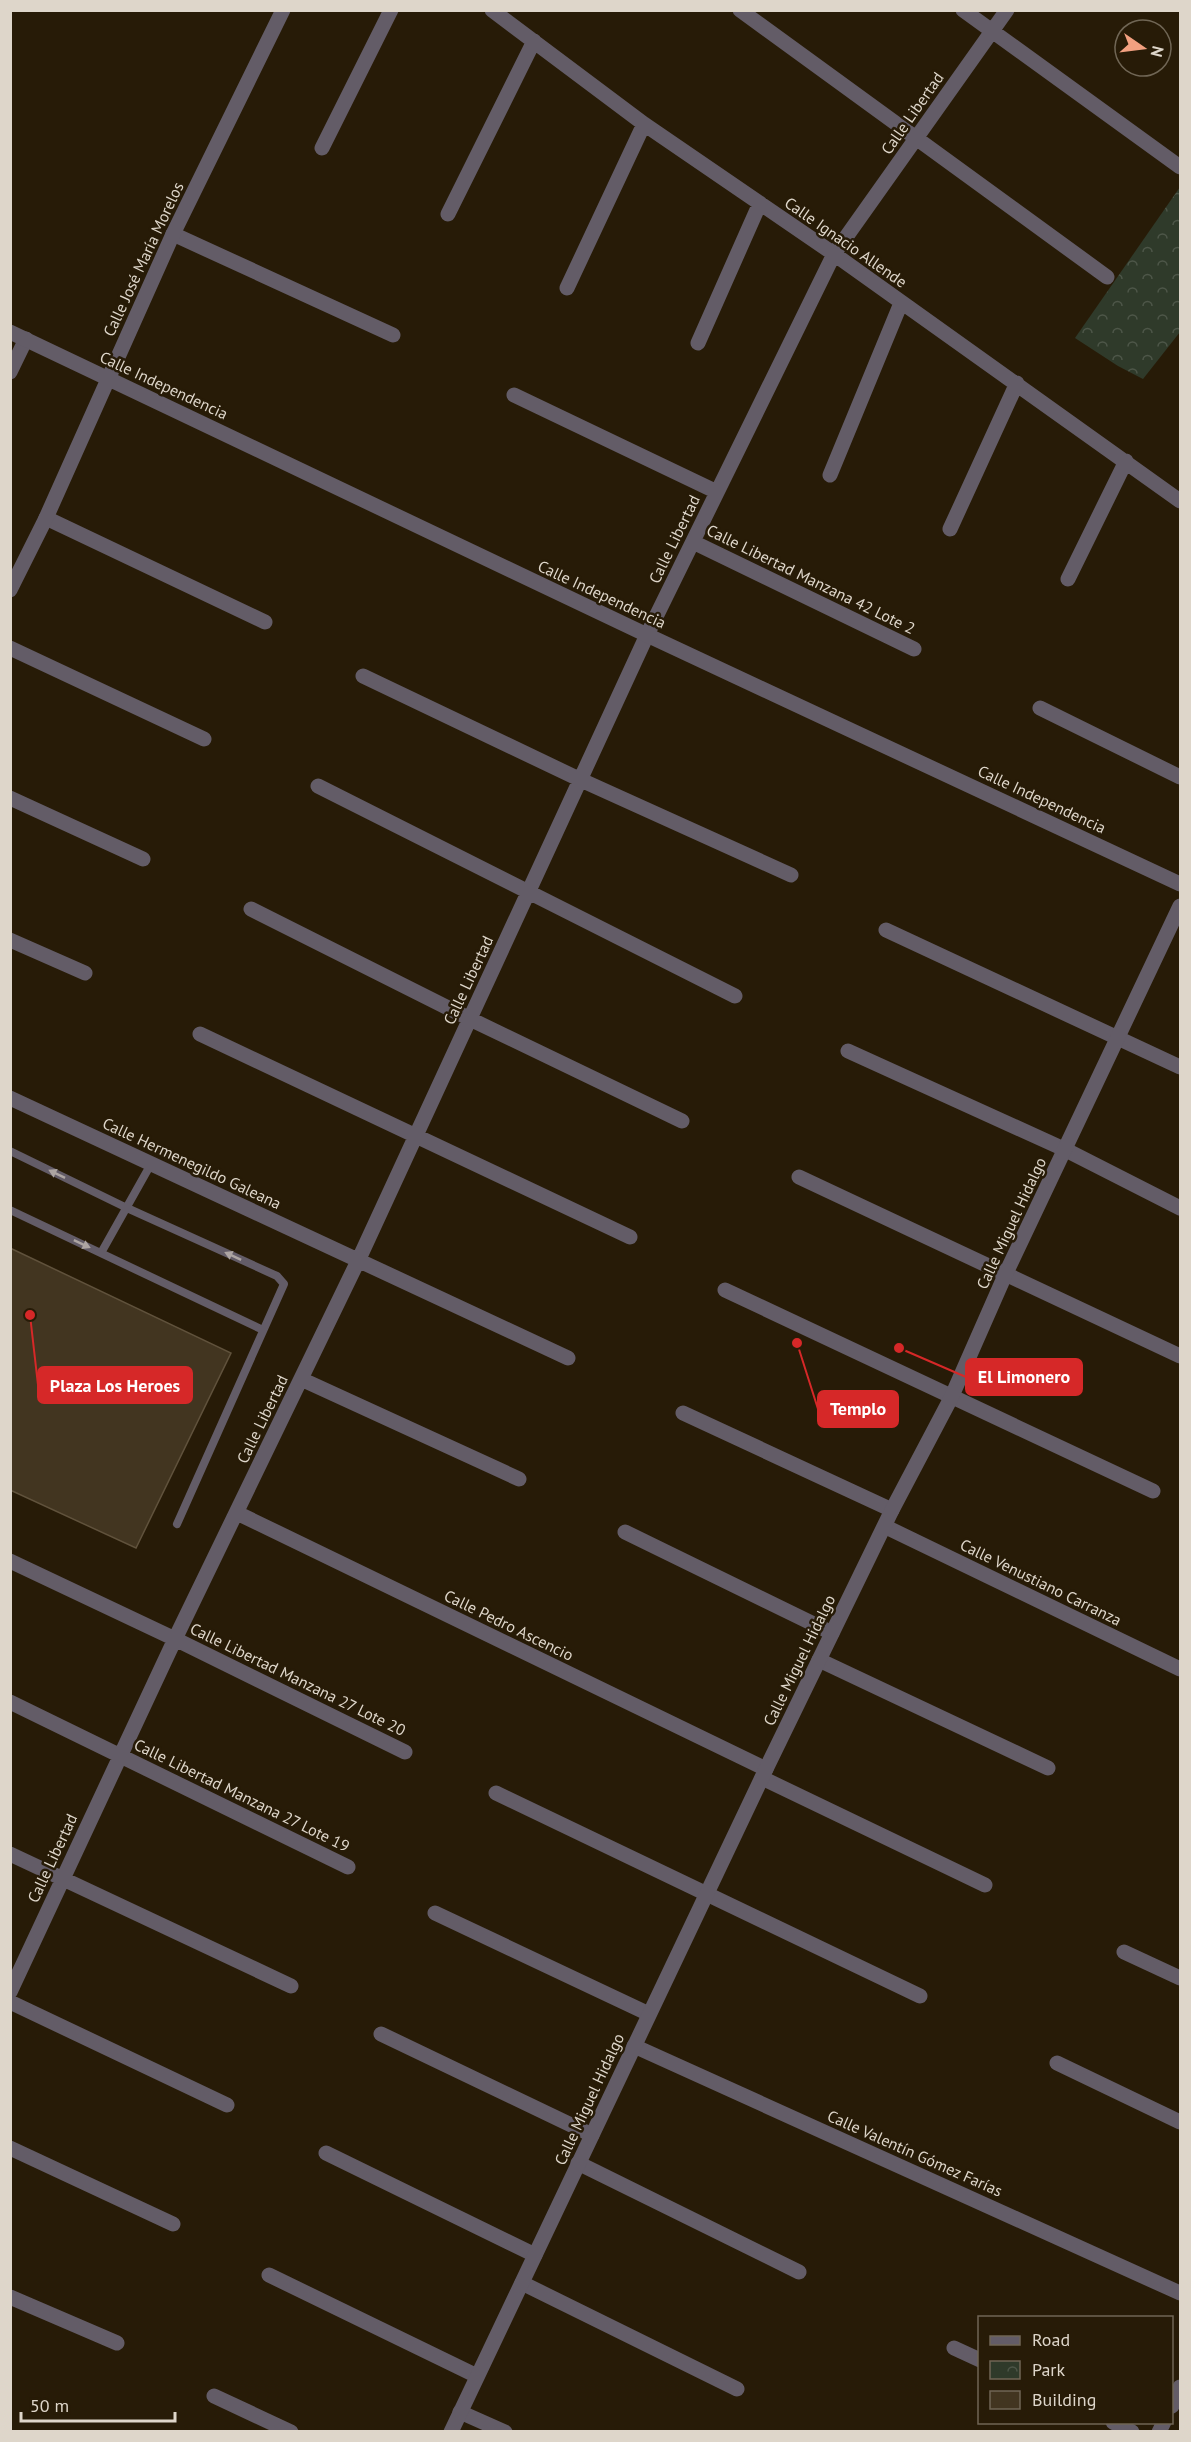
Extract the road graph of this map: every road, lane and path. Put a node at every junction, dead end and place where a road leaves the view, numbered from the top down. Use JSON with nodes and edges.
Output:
{"nodes":[{"id":1,"x":283,"y":10,"type":"edge"},
{"id":2,"x":390,"y":10,"type":"edge"},
{"id":3,"x":492,"y":10,"type":"edge"},
{"id":4,"x":740,"y":10,"type":"edge"},
{"id":5,"x":963,"y":10,"type":"edge"},
{"id":6,"x":1007,"y":10,"type":"edge"},
{"id":7,"x":992,"y":31,"type":"junction"},
{"id":8,"x":534,"y":41,"type":"junction"},
{"id":9,"x":644,"y":124,"type":"junction"},
{"id":10,"x":916,"y":139,"type":"junction"},
{"id":11,"x":322,"y":148,"type":"dead end"},
{"id":12,"x":1180,"y":167,"type":"edge"},
{"id":13,"x":760,"y":203,"type":"junction"},
{"id":14,"x":448,"y":214,"type":"dead end"},
{"id":15,"x":173,"y":234,"type":"junction"},
{"id":16,"x":834,"y":254,"type":"junction"},
{"id":17,"x":1107,"y":277,"type":"dead end"},
{"id":18,"x":567,"y":288,"type":"dead end"},
{"id":19,"x":901,"y":303,"type":"junction"},
{"id":20,"x":10,"y":332,"type":"edge"},
{"id":21,"x":393,"y":335,"type":"dead end"},
{"id":22,"x":26,"y":339,"type":"junction"},
{"id":23,"x":698,"y":343,"type":"dead end"},
{"id":24,"x":10,"y":372,"type":"edge"},
{"id":25,"x":107,"y":378,"type":"junction"},
{"id":26,"x":1017,"y":383,"type":"junction"},
{"id":27,"x":514,"y":395,"type":"dead end"},
{"id":28,"x":1126,"y":461,"type":"junction"},
{"id":29,"x":830,"y":475,"type":"dead end"},
{"id":30,"x":717,"y":492,"type":"junction"},
{"id":31,"x":1180,"y":501,"type":"edge"},
{"id":32,"x":46,"y":518,"type":"junction"},
{"id":33,"x":950,"y":529,"type":"dead end"},
{"id":34,"x":693,"y":542,"type":"junction"},
{"id":35,"x":1068,"y":579,"type":"dead end"},
{"id":36,"x":10,"y":590,"type":"edge"},
{"id":37,"x":265,"y":622,"type":"dead end"},
{"id":38,"x":647,"y":635,"type":"junction"},
{"id":39,"x":10,"y":648,"type":"edge"},
{"id":40,"x":914,"y":649,"type":"dead end"},
{"id":41,"x":363,"y":676,"type":"dead end"},
{"id":42,"x":1040,"y":708,"type":"dead end"},
{"id":43,"x":204,"y":739,"type":"dead end"},
{"id":44,"x":1180,"y":777,"type":"edge"},
{"id":45,"x":580,"y":780,"type":"junction"},
{"id":46,"x":318,"y":786,"type":"dead end"},
{"id":47,"x":10,"y":798,"type":"edge"},
{"id":48,"x":143,"y":859,"type":"dead end"},
{"id":49,"x":791,"y":875,"type":"dead end"},
{"id":50,"x":1180,"y":884,"type":"edge"},
{"id":51,"x":529,"y":892,"type":"junction"},
{"id":52,"x":1180,"y":906,"type":"edge"},
{"id":53,"x":251,"y":909,"type":"dead end"},
{"id":54,"x":886,"y":930,"type":"dead end"},
{"id":55,"x":10,"y":940,"type":"edge"},
{"id":56,"x":85,"y":973,"type":"dead end"},
{"id":57,"x":735,"y":996,"type":"dead end"},
{"id":58,"x":470,"y":1019,"type":"junction"},
{"id":59,"x":200,"y":1034,"type":"dead end"},
{"id":60,"x":1117,"y":1036,"type":"junction"},
{"id":61,"x":848,"y":1051,"type":"dead end"},
{"id":62,"x":1180,"y":1067,"type":"edge"},
{"id":63,"x":10,"y":1098,"type":"edge"},
{"id":64,"x":682,"y":1121,"type":"dead end"},
{"id":65,"x":416,"y":1137,"type":"junction"},
{"id":66,"x":1066,"y":1150,"type":"junction"},
{"id":67,"x":10,"y":1151,"type":"edge"},
{"id":68,"x":151,"y":1164,"type":"junction"},
{"id":69,"x":799,"y":1177,"type":"dead end"},
{"id":70,"x":127,"y":1208,"type":"junction"},
{"id":71,"x":1180,"y":1208,"type":"edge"},
{"id":72,"x":10,"y":1210,"type":"edge"},
{"id":73,"x":630,"y":1238,"type":"dead end"},
{"id":74,"x":102,"y":1253,"type":"junction"},
{"id":75,"x":358,"y":1261,"type":"junction"},
{"id":76,"x":1006,"y":1274,"type":"junction"},
{"id":77,"x":725,"y":1290,"type":"dead end"},
{"id":78,"x":263,"y":1330,"type":"junction"},
{"id":79,"x":1180,"y":1356,"type":"edge"},
{"id":80,"x":568,"y":1358,"type":"dead end"},
{"id":81,"x":301,"y":1379,"type":"junction"},
{"id":82,"x":951,"y":1398,"type":"junction"},
{"id":83,"x":683,"y":1413,"type":"dead end"},
{"id":84,"x":519,"y":1479,"type":"dead end"},
{"id":85,"x":1153,"y":1491,"type":"dead end"},
{"id":86,"x":892,"y":1510,"type":"junction"},
{"id":87,"x":237,"y":1513,"type":"junction"},
{"id":88,"x":177,"y":1524,"type":"dead end"},
{"id":89,"x":886,"y":1527,"type":"junction"},
{"id":90,"x":625,"y":1532,"type":"dead end"},
{"id":91,"x":10,"y":1561,"type":"edge"},
{"id":92,"x":832,"y":1633,"type":"junction"},
{"id":93,"x":175,"y":1639,"type":"junction"},
{"id":94,"x":819,"y":1660,"type":"junction"},
{"id":95,"x":1180,"y":1669,"type":"edge"},
{"id":96,"x":10,"y":1702,"type":"edge"},
{"id":97,"x":405,"y":1752,"type":"dead end"},
{"id":98,"x":120,"y":1754,"type":"junction"},
{"id":99,"x":1048,"y":1768,"type":"dead end"},
{"id":100,"x":764,"y":1773,"type":"junction"},
{"id":101,"x":496,"y":1793,"type":"dead end"},
{"id":102,"x":10,"y":1854,"type":"edge"},
{"id":103,"x":348,"y":1867,"type":"dead end"},
{"id":104,"x":63,"y":1879,"type":"junction"},
{"id":105,"x":985,"y":1885,"type":"dead end"},
{"id":106,"x":706,"y":1894,"type":"junction"},
{"id":107,"x":435,"y":1913,"type":"dead end"},
{"id":108,"x":1125,"y":1952,"type":"dead end"},
{"id":109,"x":1180,"y":1978,"type":"edge"},
{"id":110,"x":291,"y":1986,"type":"dead end"},
{"id":111,"x":10,"y":1992,"type":"edge"},
{"id":112,"x":920,"y":1996,"type":"dead end"},
{"id":113,"x":10,"y":2002,"type":"edge"},
{"id":114,"x":649,"y":2014,"type":"junction"},
{"id":115,"x":381,"y":2034,"type":"dead end"},
{"id":116,"x":634,"y":2046,"type":"junction"},
{"id":117,"x":1057,"y":2063,"type":"dead end"},
{"id":118,"x":226,"y":2105,"type":"dead end"},
{"id":119,"x":1180,"y":2122,"type":"edge"},
{"id":120,"x":592,"y":2135,"type":"junction"},
{"id":121,"x":10,"y":2148,"type":"edge"},
{"id":122,"x":326,"y":2153,"type":"dead end"},
{"id":123,"x":578,"y":2163,"type":"junction"},
{"id":124,"x":173,"y":2224,"type":"dead end"},
{"id":125,"x":535,"y":2255,"type":"junction"},
{"id":126,"x":799,"y":2272,"type":"dead end"},
{"id":127,"x":269,"y":2276,"type":"dead end"},
{"id":128,"x":522,"y":2283,"type":"junction"},
{"id":129,"x":1180,"y":2293,"type":"edge"},
{"id":130,"x":10,"y":2297,"type":"edge"},
{"id":131,"x":117,"y":2343,"type":"dead end"},
{"id":132,"x":954,"y":2348,"type":"dead end"},
{"id":133,"x":978,"y":2359,"type":"edge"},
{"id":134,"x":477,"y":2376,"type":"junction"},
{"id":135,"x":1180,"y":2387,"type":"edge"},
{"id":136,"x":737,"y":2389,"type":"dead end"},
{"id":137,"x":214,"y":2396,"type":"dead end"},
{"id":138,"x":1173,"y":2404,"type":"edge"},
{"id":139,"x":460,"y":2412,"type":"junction"},
{"id":140,"x":1117,"y":2424,"type":"edge"},
{"id":141,"x":291,"y":2432,"type":"edge"},
{"id":142,"x":451,"y":2432,"type":"edge"},
{"id":143,"x":505,"y":2432,"type":"edge"},
{"id":144,"x":1132,"y":2432,"type":"edge"}],
"edges":[{"from":1,"to":15,"type":"street","name":"Calle José María Morelos"},
{"from":2,"to":11,"type":"street"},
{"from":3,"to":8,"type":"street","name":"Calle Ignacio Allende"},
{"from":4,"to":10,"type":"street"},
{"from":5,"to":7,"type":"street"},
{"from":6,"to":7,"type":"street","name":"Calle Libertad"},
{"from":7,"to":10,"type":"street","name":"Calle Libertad"},
{"from":7,"to":12,"type":"street"},
{"from":8,"to":9,"type":"street","name":"Calle Ignacio Allende"},
{"from":8,"to":14,"type":"street"},
{"from":9,"to":13,"type":"street","name":"Calle Ignacio Allende"},
{"from":9,"to":18,"type":"street"},
{"from":10,"to":16,"type":"street","name":"Calle Libertad"},
{"from":10,"to":17,"type":"street"},
{"from":13,"to":16,"type":"street","name":"Calle Ignacio Allende"},
{"from":13,"to":23,"type":"street"},
{"from":15,"to":21,"type":"street"},
{"from":15,"to":25,"type":"street","name":"Calle José María Morelos"},
{"from":16,"to":19,"type":"street","name":"Calle Ignacio Allende"},
{"from":16,"to":30,"type":"street","name":"Calle Libertad"},
{"from":19,"to":26,"type":"street","name":"Calle Ignacio Allende"},
{"from":19,"to":29,"type":"street"},
{"from":20,"to":22,"type":"street","name":"Calle Independencia"},
{"from":22,"to":24,"type":"street"},
{"from":22,"to":25,"type":"street","name":"Calle Independencia"},
{"from":25,"to":32,"type":"street","name":"Calle José María Morelos"},
{"from":25,"to":38,"type":"street","name":"Calle Independencia"},
{"from":26,"to":28,"type":"street","name":"Calle Ignacio Allende"},
{"from":26,"to":33,"type":"street"},
{"from":27,"to":30,"type":"street"},
{"from":28,"to":31,"type":"street","name":"Calle Ignacio Allende"},
{"from":28,"to":35,"type":"street"},
{"from":30,"to":34,"type":"street","name":"Calle Libertad"},
{"from":32,"to":36,"type":"street","name":"Calle José María Morelos"},
{"from":32,"to":37,"type":"street"},
{"from":34,"to":38,"type":"street","name":"Calle Libertad"},
{"from":34,"to":40,"type":"street","name":"Calle Libertad Manzana 42 Lote 2"},
{"from":38,"to":45,"type":"street","name":"Calle Libertad"},
{"from":38,"to":50,"type":"street","name":"Calle Independencia"},
{"from":39,"to":43,"type":"street"},
{"from":41,"to":45,"type":"street"},
{"from":42,"to":44,"type":"street"},
{"from":45,"to":49,"type":"street"},
{"from":45,"to":51,"type":"street","name":"Calle Libertad"},
{"from":46,"to":51,"type":"street"},
{"from":47,"to":48,"type":"street"},
{"from":51,"to":57,"type":"street"},
{"from":51,"to":58,"type":"street","name":"Calle Libertad"},
{"from":52,"to":60,"type":"street","name":"Calle Miguel Hidalgo"},
{"from":53,"to":58,"type":"street"},
{"from":54,"to":60,"type":"street"},
{"from":55,"to":56,"type":"street"},
{"from":58,"to":64,"type":"street"},
{"from":58,"to":65,"type":"street","name":"Calle Libertad"},
{"from":59,"to":65,"type":"street"},
{"from":60,"to":62,"type":"street"},
{"from":60,"to":66,"type":"street","name":"Calle Miguel Hidalgo"},
{"from":61,"to":66,"type":"street"},
{"from":63,"to":68,"type":"street","name":"Calle Hermenegildo Galeana"},
{"from":65,"to":73,"type":"street"},
{"from":65,"to":75,"type":"street","name":"Calle Libertad"},
{"from":66,"to":71,"type":"street"},
{"from":66,"to":76,"type":"street","name":"Calle Miguel Hidalgo"},
{"from":70,"to":67,"type":"lane","one_way":true},
{"from":68,"to":70,"type":"lane"},
{"from":68,"to":75,"type":"street","name":"Calle Hermenegildo Galeana"},
{"from":69,"to":76,"type":"street"},
{"from":70,"to":74,"type":"lane"},
{"from":78,"to":70,"type":"lane","one_way":true},
{"from":72,"to":74,"type":"lane","one_way":true},
{"from":74,"to":78,"type":"lane"},
{"from":75,"to":80,"type":"street","name":"Calle Hermenegildo Galeana"},
{"from":75,"to":81,"type":"street","name":"Calle Libertad"},
{"from":76,"to":79,"type":"street"},
{"from":76,"to":82,"type":"street","name":"Calle Miguel Hidalgo"},
{"from":77,"to":82,"type":"street"},
{"from":78,"to":88,"type":"lane"},
{"from":81,"to":84,"type":"street"},
{"from":81,"to":87,"type":"street","name":"Calle Libertad"},
{"from":82,"to":85,"type":"street"},
{"from":82,"to":86,"type":"street","name":"Calle Miguel Hidalgo"},
{"from":83,"to":86,"type":"street"},
{"from":86,"to":89,"type":"street","name":"Calle Miguel Hidalgo"},
{"from":87,"to":93,"type":"street","name":"Calle Libertad"},
{"from":87,"to":100,"type":"street","name":"Calle Pedro Ascencio"},
{"from":89,"to":92,"type":"street","name":"Calle Miguel Hidalgo"},
{"from":89,"to":95,"type":"street","name":"Calle Venustiano Carranza"},
{"from":90,"to":92,"type":"street"},
{"from":91,"to":93,"type":"street","name":"Calle Libertad Manzana 27 Lote 20"},
{"from":92,"to":94,"type":"street","name":"Calle Miguel Hidalgo"},
{"from":93,"to":97,"type":"street","name":"Calle Libertad Manzana 27 Lote 20"},
{"from":93,"to":98,"type":"street","name":"Calle Libertad"},
{"from":94,"to":99,"type":"street"},
{"from":94,"to":100,"type":"street","name":"Calle Miguel Hidalgo"},
{"from":96,"to":98,"type":"street","name":"Calle Libertad Manzana 27 Lote 19"},
{"from":98,"to":103,"type":"street","name":"Calle Libertad Manzana 27 Lote 19"},
{"from":98,"to":104,"type":"street","name":"Calle Libertad"},
{"from":100,"to":105,"type":"street","name":"Calle Pedro Ascencio"},
{"from":100,"to":106,"type":"street","name":"Calle Miguel Hidalgo"},
{"from":101,"to":106,"type":"street"},
{"from":102,"to":104,"type":"street"},
{"from":104,"to":110,"type":"street"},
{"from":104,"to":111,"type":"street","name":"Calle Libertad"},
{"from":106,"to":112,"type":"street"},
{"from":106,"to":114,"type":"street","name":"Calle Miguel Hidalgo"},
{"from":107,"to":114,"type":"street"},
{"from":108,"to":109,"type":"street"},
{"from":113,"to":118,"type":"street"},
{"from":114,"to":116,"type":"street","name":"Calle Miguel Hidalgo"},
{"from":115,"to":120,"type":"street"},
{"from":116,"to":120,"type":"street","name":"Calle Miguel Hidalgo"},
{"from":116,"to":129,"type":"street","name":"Calle Valentín Gómez Farías"},
{"from":117,"to":119,"type":"street"},
{"from":120,"to":123,"type":"street","name":"Calle Miguel Hidalgo"},
{"from":121,"to":124,"type":"street"},
{"from":122,"to":125,"type":"street"},
{"from":123,"to":125,"type":"street","name":"Calle Miguel Hidalgo"},
{"from":123,"to":126,"type":"street"},
{"from":125,"to":128,"type":"street","name":"Calle Miguel Hidalgo"},
{"from":127,"to":134,"type":"street"},
{"from":128,"to":134,"type":"street","name":"Calle Miguel Hidalgo"},
{"from":128,"to":136,"type":"street"},
{"from":130,"to":131,"type":"street"},
{"from":132,"to":133,"type":"street"},
{"from":134,"to":139,"type":"street","name":"Calle Miguel Hidalgo"},
{"from":135,"to":138,"type":"street"},
{"from":137,"to":141,"type":"street"},
{"from":139,"to":142,"type":"street","name":"Calle Miguel Hidalgo"},
{"from":139,"to":143,"type":"street"},
{"from":140,"to":144,"type":"street"}]}
